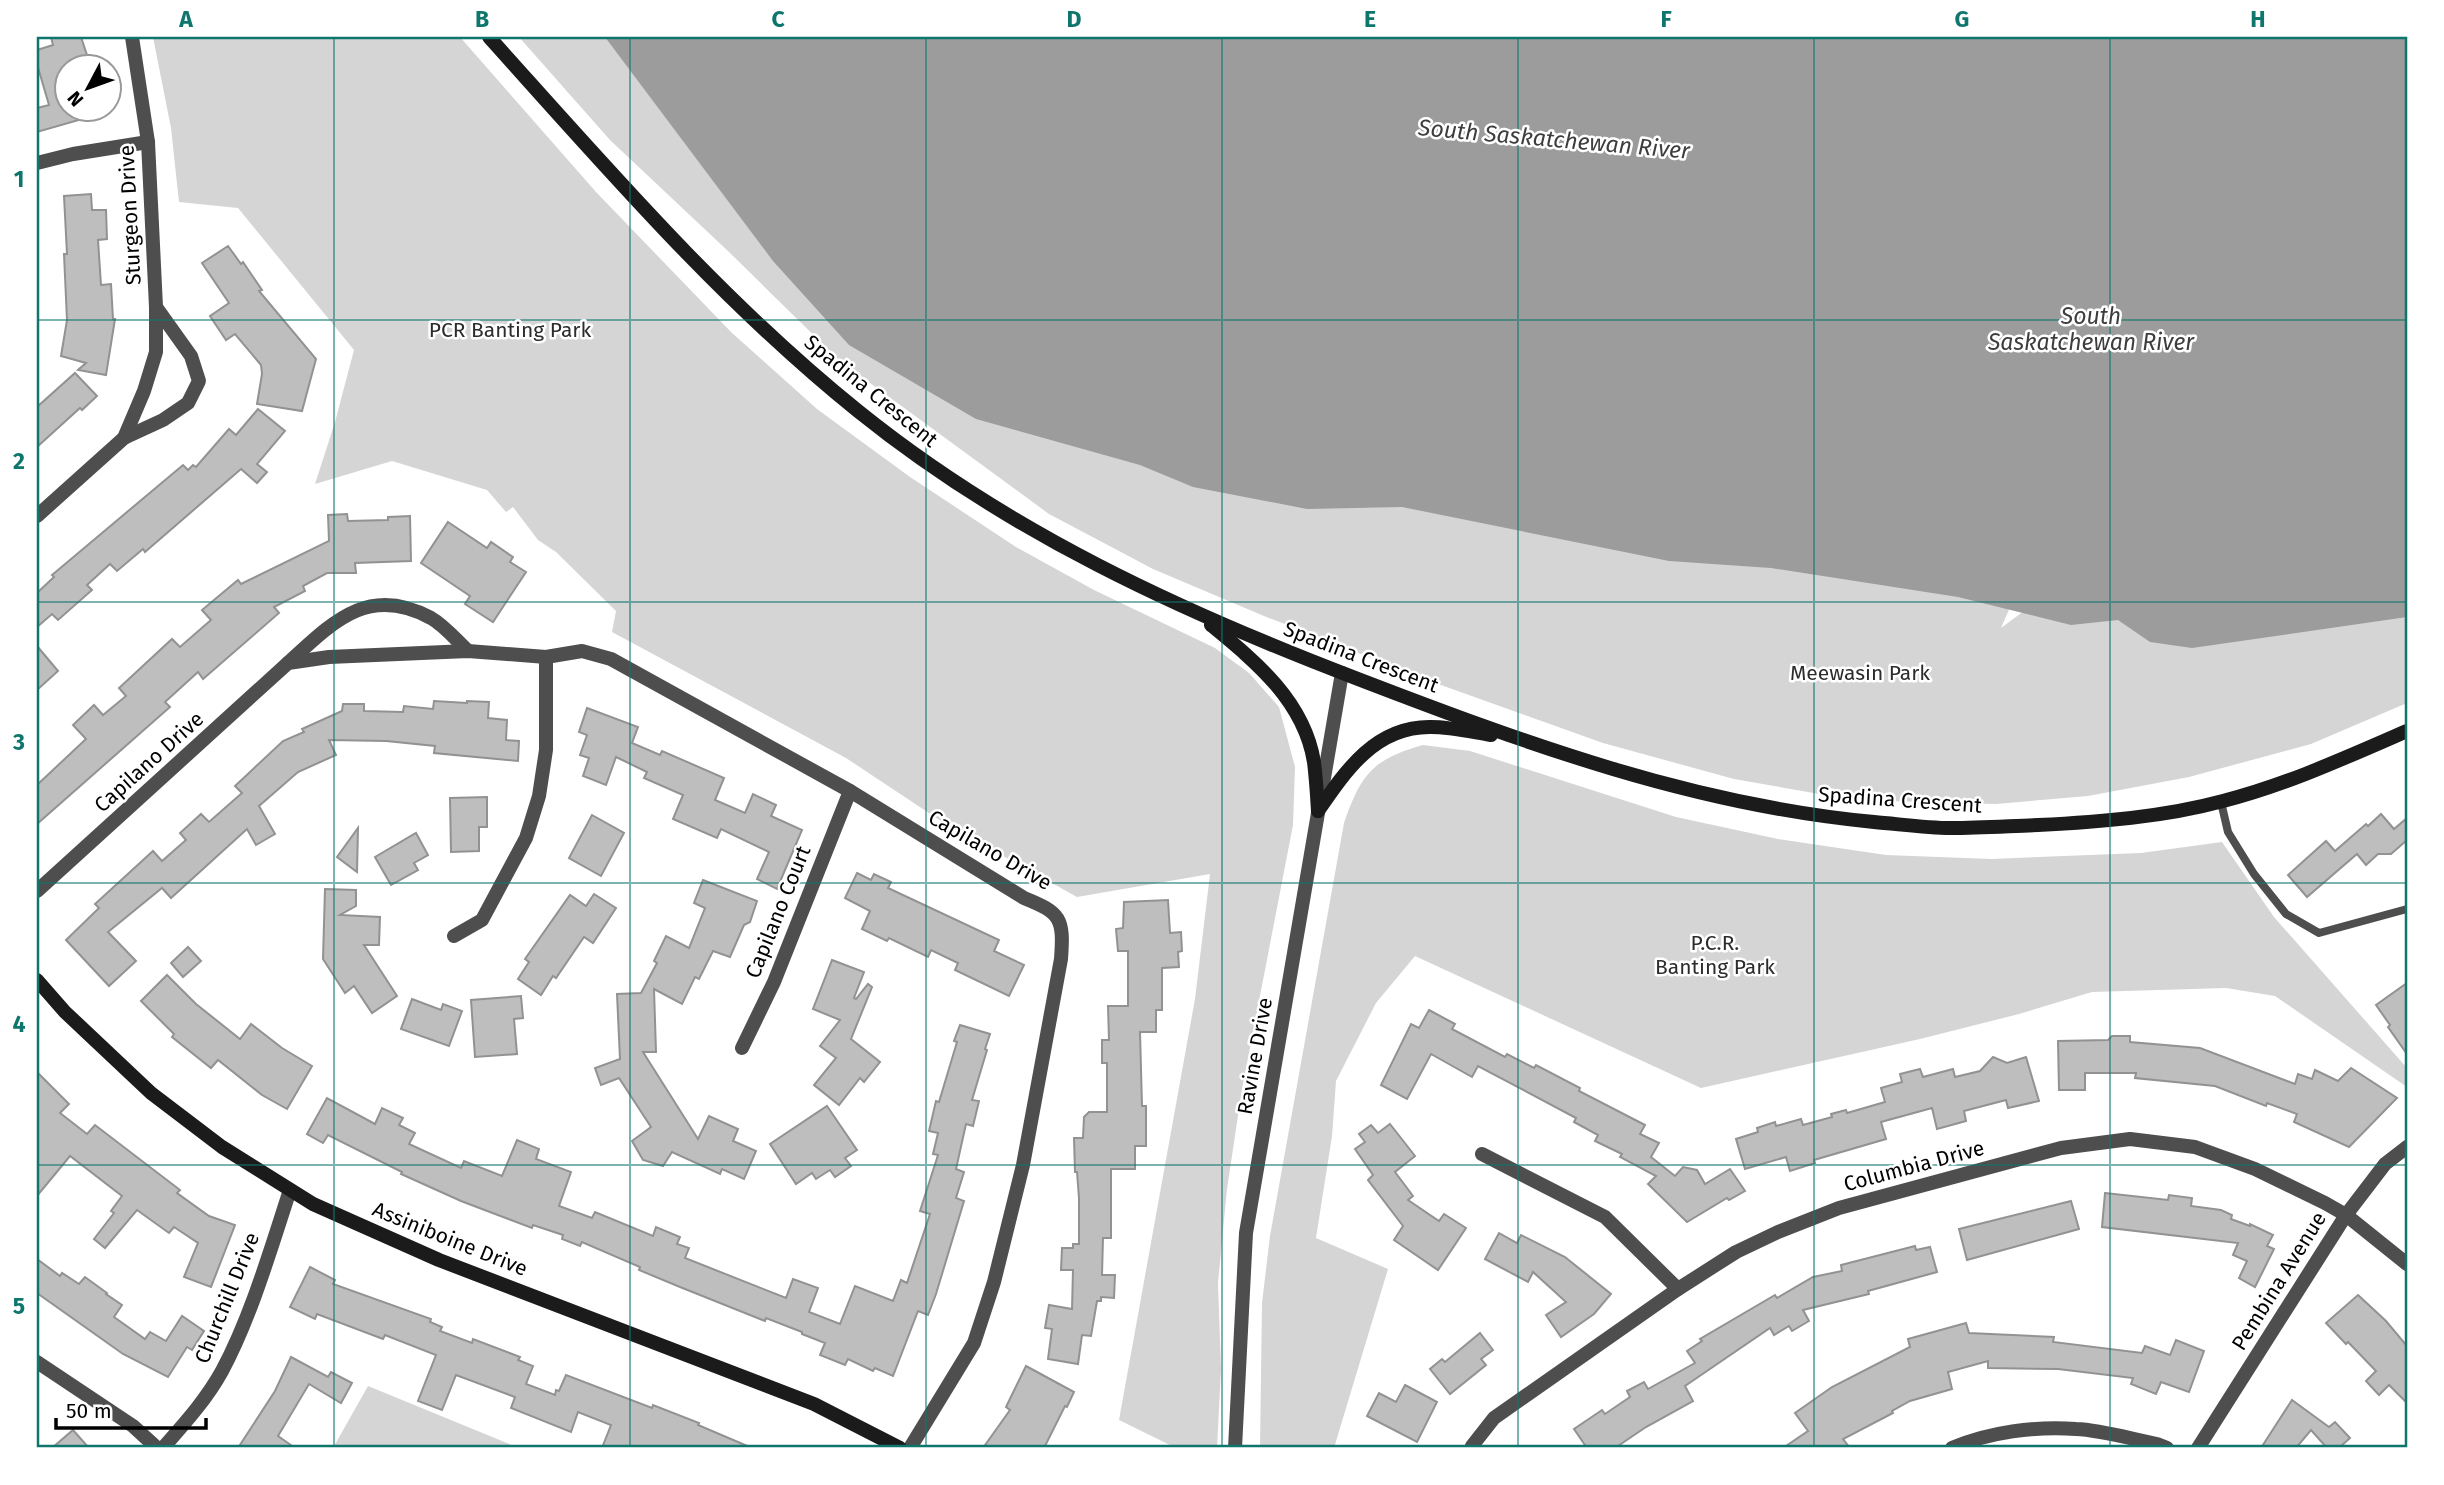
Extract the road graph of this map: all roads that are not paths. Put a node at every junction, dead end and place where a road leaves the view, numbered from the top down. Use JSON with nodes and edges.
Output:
{"nodes":[{"id":1,"x":132,"y":37,"type":"edge"},
{"id":2,"x":489,"y":37,"type":"edge"},
{"id":3,"x":148,"y":142,"type":"junction"},
{"id":4,"x":37,"y":163,"type":"edge"},
{"id":5,"x":156,"y":307,"type":"junction"},
{"id":6,"x":124,"y":438,"type":"junction"},
{"id":7,"x":37,"y":516,"type":"edge"},
{"id":8,"x":1199,"y":616,"type":"junction"},
{"id":9,"x":468,"y":651,"type":"junction"},
{"id":10,"x":546,"y":657,"type":"junction"},
{"id":11,"x":288,"y":663,"type":"junction"},
{"id":12,"x":1342,"y":673,"type":"junction"},
{"id":13,"x":2407,"y":732,"type":"edge"},
{"id":14,"x":1519,"y":738,"type":"junction"},
{"id":15,"x":850,"y":791,"type":"junction"},
{"id":16,"x":2221,"y":802,"type":"junction"},
{"id":17,"x":1318,"y":811,"type":"junction"},
{"id":18,"x":37,"y":891,"type":"edge"},
{"id":19,"x":2407,"y":909,"type":"edge"},
{"id":20,"x":454,"y":936,"type":"dead end"},
{"id":21,"x":37,"y":981,"type":"edge"},
{"id":22,"x":741,"y":1048,"type":"dead end"},
{"id":23,"x":2407,"y":1146,"type":"edge"},
{"id":24,"x":1482,"y":1154,"type":"dead end"},
{"id":25,"x":290,"y":1190,"type":"junction"},
{"id":26,"x":2346,"y":1214,"type":"junction"},
{"id":27,"x":2407,"y":1264,"type":"edge"},
{"id":28,"x":1678,"y":1289,"type":"junction"},
{"id":29,"x":37,"y":1362,"type":"edge"},
{"id":30,"x":156,"y":1448,"type":"edge"},
{"id":31,"x":163,"y":1448,"type":"edge"},
{"id":32,"x":900,"y":1448,"type":"edge"},
{"id":33,"x":910,"y":1448,"type":"edge"},
{"id":34,"x":1235,"y":1448,"type":"edge"},
{"id":35,"x":1473,"y":1448,"type":"edge"},
{"id":36,"x":1952,"y":1448,"type":"edge"},
{"id":37,"x":2167,"y":1448,"type":"edge"},
{"id":38,"x":2198,"y":1448,"type":"edge"}],
"edges":[{"from":1,"to":3,"type":"street","name":"Sturgeon Drive"},
{"from":2,"to":8,"type":"street","name":"Spadina Crescent"},
{"from":3,"to":4,"type":"street"},
{"from":3,"to":5,"type":"street","name":"Sturgeon Drive"},
{"from":5,"to":6,"type":"street","name":"Sturgeon Drive"},
{"from":5,"to":6,"type":"street","name":"Sturgeon Drive"},
{"from":6,"to":7,"type":"street","name":"Sturgeon Drive"},
{"from":8,"to":12,"type":"street","name":"Spadina Crescent"},
{"from":8,"to":17,"type":"street"},
{"from":9,"to":10,"type":"street","name":"Capilano Drive"},
{"from":9,"to":11,"type":"street","name":"Capilano Drive"},
{"from":9,"to":11,"type":"street","name":"Capilano Drive"},
{"from":10,"to":15,"type":"street","name":"Capilano Drive"},
{"from":10,"to":20,"type":"street"},
{"from":11,"to":18,"type":"street","name":"Capilano Drive"},
{"from":12,"to":14,"type":"street","name":"Spadina Crescent"},
{"from":12,"to":17,"type":"street","name":"Ravine Drive"},
{"from":13,"to":16,"type":"street","name":"Spadina Crescent"},
{"from":14,"to":16,"type":"street","name":"Spadina Crescent"},
{"from":14,"to":17,"type":"street"},
{"from":15,"to":22,"type":"street","name":"Capilano Court"},
{"from":15,"to":33,"type":"street","name":"Capilano Drive"},
{"from":16,"to":19,"type":"lane"},
{"from":17,"to":34,"type":"street","name":"Ravine Drive"},
{"from":21,"to":25,"type":"street","name":"Assiniboine Drive"},
{"from":23,"to":26,"type":"street","name":"Pembina Avenue"},
{"from":24,"to":28,"type":"street"},
{"from":25,"to":31,"type":"street","name":"Churchill Drive"},
{"from":25,"to":32,"type":"street","name":"Assiniboine Drive"},
{"from":26,"to":27,"type":"street","name":"Columbia Drive"},
{"from":26,"to":28,"type":"street","name":"Columbia Drive"},
{"from":26,"to":38,"type":"street","name":"Pembina Avenue"},
{"from":28,"to":35,"type":"street","name":"Columbia Drive"},
{"from":29,"to":30,"type":"street"},
{"from":36,"to":37,"type":"street"}]}
